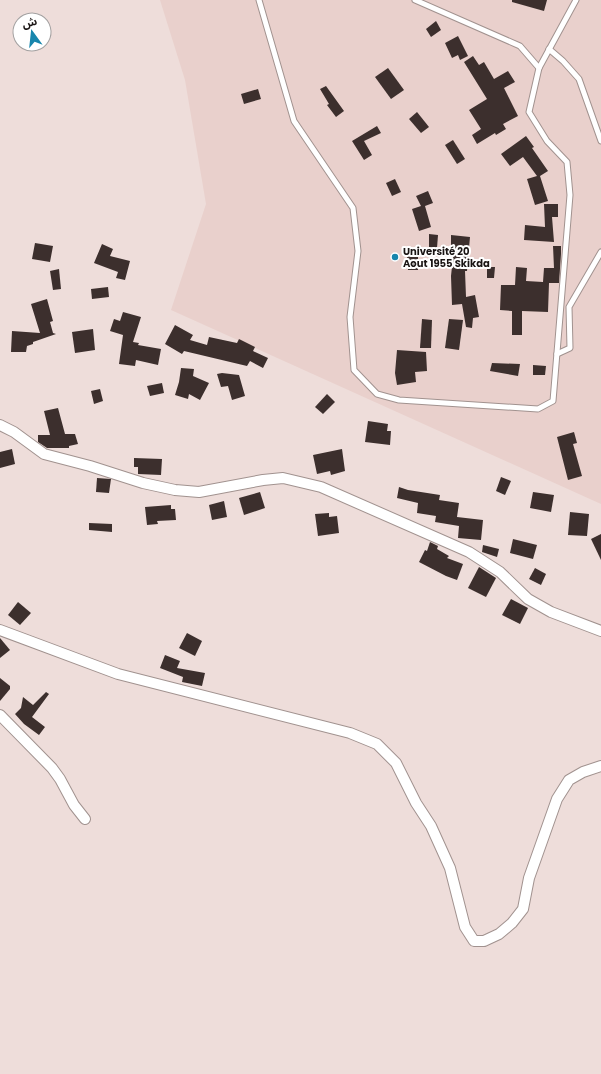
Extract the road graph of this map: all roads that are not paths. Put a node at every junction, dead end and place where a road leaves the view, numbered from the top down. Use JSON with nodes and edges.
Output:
{"nodes":[{"id":1,"x":258,"y":0,"type":"edge"},
{"id":2,"x":415,"y":0,"type":"edge"},
{"id":3,"x":576,"y":0,"type":"edge"},
{"id":4,"x":549,"y":50,"type":"junction"},
{"id":5,"x":539,"y":68,"type":"junction"},
{"id":6,"x":601,"y":140,"type":"edge"},
{"id":7,"x":601,"y":252,"type":"edge"},
{"id":8,"x":556,"y":354,"type":"junction"},
{"id":9,"x":0,"y":425,"type":"edge"},
{"id":10,"x":0,"y":630,"type":"edge"},
{"id":11,"x":601,"y":631,"type":"edge"},
{"id":12,"x":0,"y":715,"type":"edge"},
{"id":13,"x":601,"y":766,"type":"edge"},
{"id":14,"x":85,"y":819,"type":"dead end"}],
"edges":[{"from":1,"to":8,"type":"lane"},
{"from":2,"to":5,"type":"lane"},
{"from":3,"to":4,"type":"lane"},
{"from":4,"to":5,"type":"lane"},
{"from":4,"to":6,"type":"lane"},
{"from":5,"to":8,"type":"lane"},
{"from":7,"to":8,"type":"lane"},
{"from":9,"to":11,"type":"street"},
{"from":10,"to":13,"type":"street"},
{"from":12,"to":14,"type":"street"}]}
